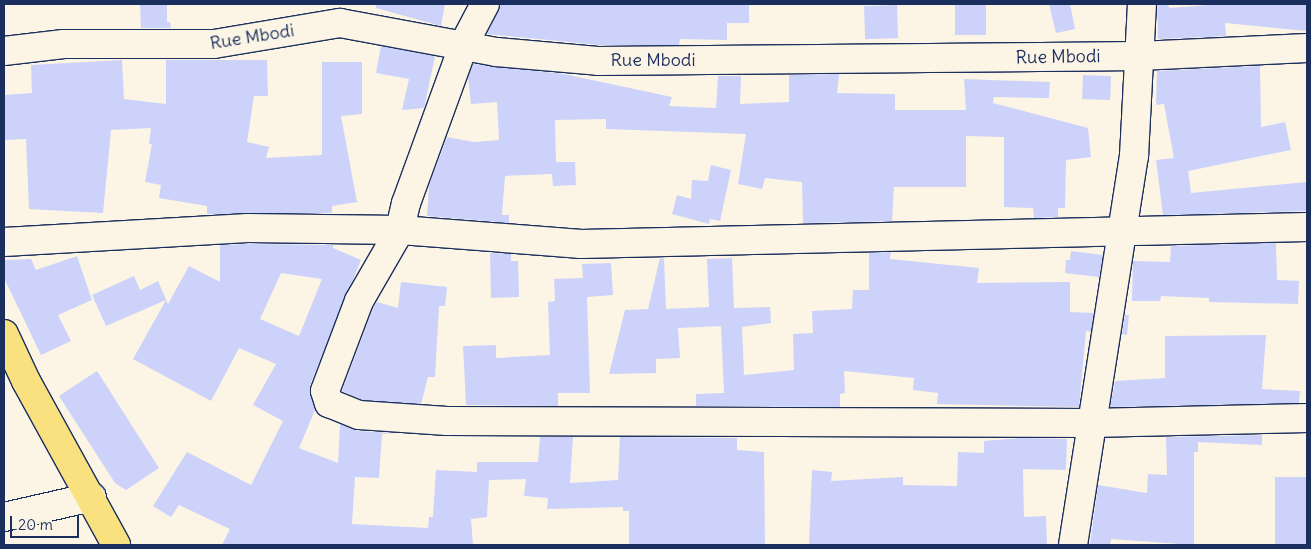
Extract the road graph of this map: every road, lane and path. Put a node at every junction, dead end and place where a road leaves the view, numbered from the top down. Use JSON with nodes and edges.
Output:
{"nodes":[{"id":1,"x":485,"y":4,"type":"edge"},
{"id":2,"x":1142,"y":4,"type":"edge"},
{"id":3,"x":464,"y":44,"type":"junction"},
{"id":4,"x":1307,"y":48,"type":"edge"},
{"id":5,"x":4,"y":51,"type":"edge"},
{"id":6,"x":1139,"y":56,"type":"junction"},
{"id":7,"x":1307,"y":227,"type":"edge"},
{"id":8,"x":400,"y":230,"type":"junction"},
{"id":9,"x":1121,"y":232,"type":"junction"},
{"id":10,"x":4,"y":242,"type":"edge"},
{"id":11,"x":4,"y":334,"type":"edge"},
{"id":12,"x":1307,"y":418,"type":"edge"},
{"id":13,"x":1091,"y":423,"type":"junction"},
{"id":14,"x":92,"y":498,"type":"junction"},
{"id":15,"x":4,"y":517,"type":"edge"},
{"id":16,"x":116,"y":545,"type":"edge"},
{"id":17,"x":1073,"y":545,"type":"edge"}],
"edges":[{"from":1,"to":3,"type":"street"},
{"from":2,"to":6,"type":"street"},
{"from":3,"to":5,"type":"street","name":"Rue Mbodi"},
{"from":3,"to":6,"type":"street","name":"Rue Mbodi"},
{"from":3,"to":8,"type":"street"},
{"from":4,"to":6,"type":"street","name":"Rue Mbodi"},
{"from":6,"to":9,"type":"street"},
{"from":7,"to":9,"type":"street"},
{"from":8,"to":9,"type":"street"},
{"from":8,"to":10,"type":"street"},
{"from":8,"to":13,"type":"street"},
{"from":9,"to":13,"type":"street"},
{"from":11,"to":14,"type":"highway"},
{"from":12,"to":13,"type":"street"},
{"from":13,"to":17,"type":"street"},
{"from":14,"to":15,"type":"street"},
{"from":14,"to":16,"type":"highway"}]}
